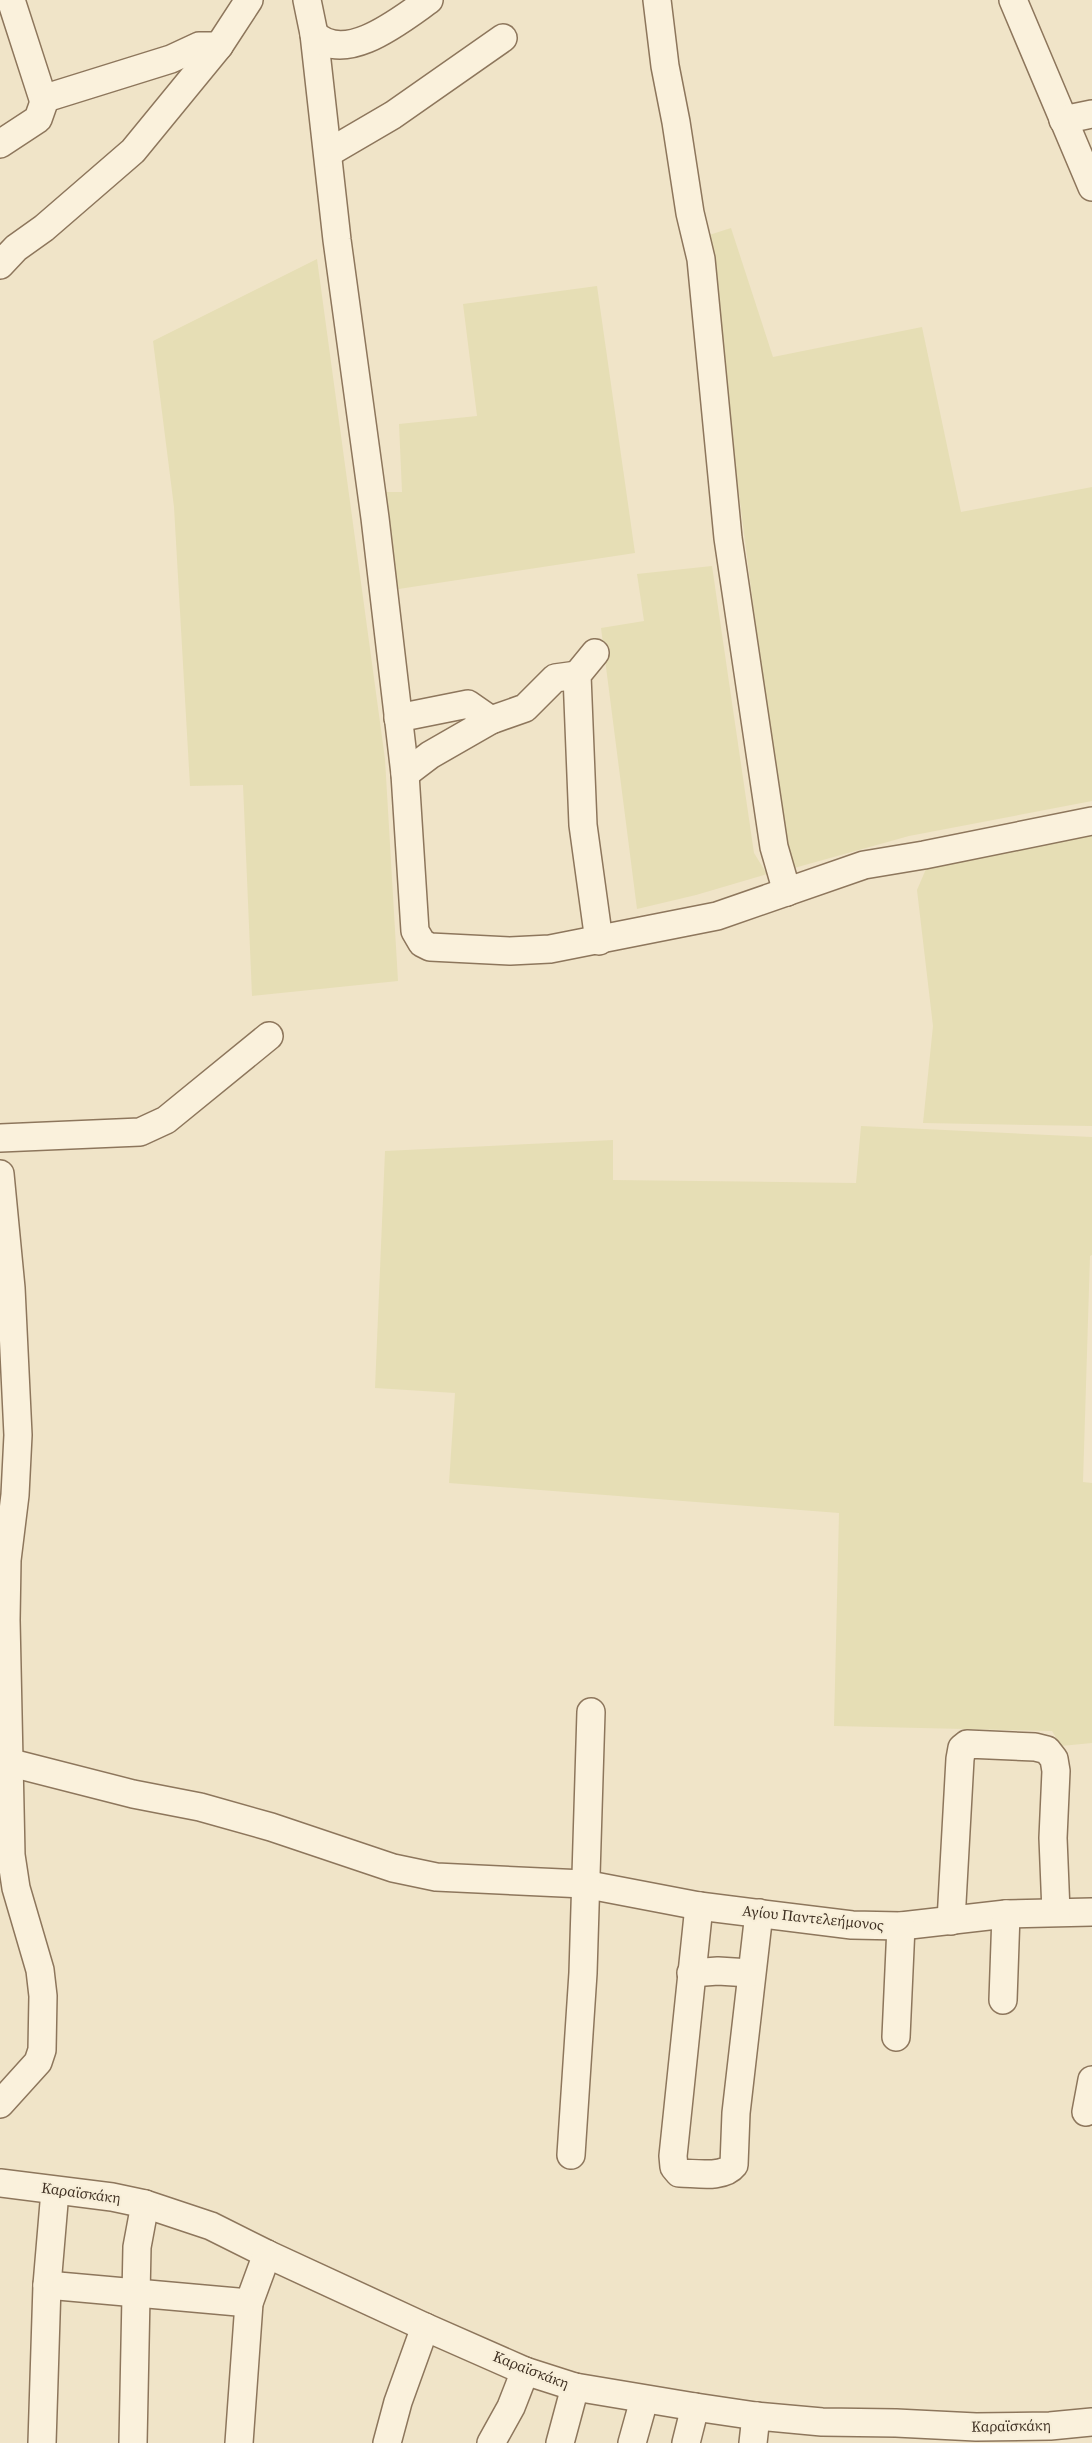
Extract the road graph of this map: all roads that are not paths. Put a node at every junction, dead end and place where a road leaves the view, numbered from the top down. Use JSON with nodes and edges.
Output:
{"nodes":[{"id":1,"x":11,"y":0,"type":"edge"},
{"id":2,"x":249,"y":0,"type":"edge"},
{"id":3,"x":307,"y":0,"type":"edge"},
{"id":4,"x":429,"y":0,"type":"edge"},
{"id":5,"x":657,"y":0,"type":"edge"},
{"id":6,"x":1013,"y":0,"type":"edge"},
{"id":7,"x":314,"y":34,"type":"junction"},
{"id":8,"x":503,"y":38,"type":"dead end"},
{"id":9,"x":219,"y":46,"type":"junction"},
{"id":10,"x":44,"y":102,"type":"junction"},
{"id":11,"x":1092,"y":114,"type":"edge"},
{"id":12,"x":1064,"y":120,"type":"junction"},
{"id":13,"x":0,"y":144,"type":"edge"},
{"id":14,"x":328,"y":153,"type":"junction"},
{"id":15,"x":1092,"y":187,"type":"edge"},
{"id":16,"x":0,"y":265,"type":"edge"},
{"id":17,"x":595,"y":652,"type":"dead end"},
{"id":18,"x":577,"y":675,"type":"junction"},
{"id":19,"x":398,"y":718,"type":"junction"},
{"id":20,"x":490,"y":720,"type":"junction"},
{"id":21,"x":405,"y":774,"type":"junction"},
{"id":22,"x":1092,"y":821,"type":"edge"},
{"id":23,"x":787,"y":892,"type":"junction"},
{"id":24,"x":598,"y":940,"type":"junction"},
{"id":25,"x":269,"y":1036,"type":"dead end"},
{"id":26,"x":0,"y":1138,"type":"edge"},
{"id":27,"x":0,"y":1174,"type":"edge"},
{"id":28,"x":3,"y":1683,"type":"edge"},
{"id":29,"x":591,"y":1712,"type":"dead end"},
{"id":30,"x":4,"y":1760,"type":"edge"},
{"id":31,"x":596,"y":1886,"type":"junction"},
{"id":32,"x":699,"y":1906,"type":"junction"},
{"id":33,"x":1056,"y":1912,"type":"junction"},
{"id":34,"x":1092,"y":1912,"type":"edge"},
{"id":35,"x":759,"y":1913,"type":"junction"},
{"id":36,"x":1006,"y":1914,"type":"junction"},
{"id":37,"x":951,"y":1921,"type":"junction"},
{"id":38,"x":901,"y":1926,"type":"junction"},
{"id":39,"x":692,"y":1973,"type":"junction"},
{"id":40,"x":750,"y":1973,"type":"junction"},
{"id":41,"x":1003,"y":2000,"type":"dead end"},
{"id":42,"x":896,"y":2037,"type":"dead end"},
{"id":43,"x":1092,"y":2080,"type":"edge"},
{"id":44,"x":0,"y":2104,"type":"edge"},
{"id":45,"x":1086,"y":2112,"type":"dead end"},
{"id":46,"x":571,"y":2155,"type":"dead end"},
{"id":47,"x":0,"y":2183,"type":"edge"},
{"id":48,"x":55,"y":2191,"type":"junction"},
{"id":49,"x":145,"y":2204,"type":"junction"},
{"id":50,"x":267,"y":2254,"type":"junction"},
{"id":51,"x":47,"y":2285,"type":"junction"},
{"id":52,"x":135,"y":2292,"type":"junction"},
{"id":53,"x":249,"y":2303,"type":"junction"},
{"id":54,"x":425,"y":2327,"type":"junction"},
{"id":55,"x":525,"y":2371,"type":"junction"},
{"id":56,"x":575,"y":2387,"type":"junction"},
{"id":57,"x":644,"y":2400,"type":"junction"},
{"id":58,"x":695,"y":2408,"type":"junction"},
{"id":59,"x":756,"y":2416,"type":"junction"},
{"id":60,"x":1092,"y":2422,"type":"edge"},
{"id":61,"x":975,"y":2435,"type":"edge"},
{"id":62,"x":42,"y":2443,"type":"edge"},
{"id":63,"x":133,"y":2443,"type":"edge"},
{"id":64,"x":239,"y":2443,"type":"edge"},
{"id":65,"x":387,"y":2443,"type":"edge"},
{"id":66,"x":491,"y":2443,"type":"edge"},
{"id":67,"x":560,"y":2443,"type":"edge"},
{"id":68,"x":632,"y":2443,"type":"edge"},
{"id":69,"x":686,"y":2443,"type":"edge"},
{"id":70,"x":753,"y":2443,"type":"edge"}],
"edges":[{"from":1,"to":10,"type":"street"},
{"from":2,"to":9,"type":"street"},
{"from":3,"to":7,"type":"street"},
{"from":4,"to":7,"type":"street"},
{"from":5,"to":23,"type":"street"},
{"from":6,"to":12,"type":"street"},
{"from":7,"to":14,"type":"street"},
{"from":8,"to":14,"type":"street"},
{"from":9,"to":10,"type":"street"},
{"from":9,"to":16,"type":"street"},
{"from":10,"to":13,"type":"street"},
{"from":11,"to":12,"type":"street"},
{"from":12,"to":15,"type":"street"},
{"from":14,"to":19,"type":"street"},
{"from":17,"to":18,"type":"street"},
{"from":18,"to":20,"type":"street"},
{"from":18,"to":24,"type":"street"},
{"from":19,"to":20,"type":"street"},
{"from":19,"to":21,"type":"street"},
{"from":20,"to":21,"type":"street"},
{"from":21,"to":24,"type":"street"},
{"from":22,"to":23,"type":"street"},
{"from":23,"to":24,"type":"street"},
{"from":25,"to":26,"type":"street"},
{"from":27,"to":28,"type":"street"},
{"from":28,"to":30,"type":"street"},
{"from":29,"to":31,"type":"street"},
{"from":30,"to":31,"type":"street","name":"Αγίου Παντελεήμονος"},
{"from":30,"to":44,"type":"street"},
{"from":31,"to":32,"type":"street","name":"Αγίου Παντελεήμονος"},
{"from":31,"to":46,"type":"street"},
{"from":32,"to":35,"type":"street","name":"Αγίου Παντελεήμονος"},
{"from":32,"to":39,"type":"street"},
{"from":33,"to":34,"type":"street","name":"Αγίου Παντελεήμονος"},
{"from":33,"to":36,"type":"street","name":"Αγίου Παντελεήμονος"},
{"from":33,"to":37,"type":"street"},
{"from":35,"to":38,"type":"street","name":"Αγίου Παντελεήμονος"},
{"from":35,"to":40,"type":"street"},
{"from":36,"to":37,"type":"street","name":"Αγίου Παντελεήμονος"},
{"from":36,"to":41,"type":"street"},
{"from":37,"to":38,"type":"street","name":"Αγίου Παντελεήμονος"},
{"from":38,"to":42,"type":"street"},
{"from":39,"to":40,"type":"street"},
{"from":39,"to":40,"type":"street"},
{"from":43,"to":45,"type":"street"},
{"from":47,"to":48,"type":"street","name":"Καραϊσκάκη"},
{"from":48,"to":49,"type":"street","name":"Καραϊσκάκη"},
{"from":48,"to":51,"type":"street"},
{"from":49,"to":50,"type":"street","name":"Καραϊσκάκη"},
{"from":49,"to":52,"type":"street"},
{"from":50,"to":53,"type":"street"},
{"from":50,"to":54,"type":"street","name":"Καραϊσκάκη"},
{"from":51,"to":52,"type":"street"},
{"from":51,"to":62,"type":"street"},
{"from":52,"to":53,"type":"street"},
{"from":52,"to":63,"type":"street"},
{"from":53,"to":64,"type":"street"},
{"from":54,"to":55,"type":"street","name":"Καραϊσκάκη"},
{"from":54,"to":65,"type":"street"},
{"from":55,"to":56,"type":"street","name":"Καραϊσκάκη"},
{"from":55,"to":66,"type":"street"},
{"from":56,"to":57,"type":"street","name":"Καραϊσκάκη"},
{"from":56,"to":67,"type":"street"},
{"from":57,"to":58,"type":"street","name":"Καραϊσκάκη"},
{"from":57,"to":68,"type":"street"},
{"from":58,"to":59,"type":"street","name":"Καραϊσκάκη"},
{"from":58,"to":69,"type":"street"},
{"from":59,"to":61,"type":"street","name":"Καραϊσκάκη"},
{"from":59,"to":70,"type":"street"},
{"from":60,"to":61,"type":"street","name":"Καραϊσκάκη"}]}
